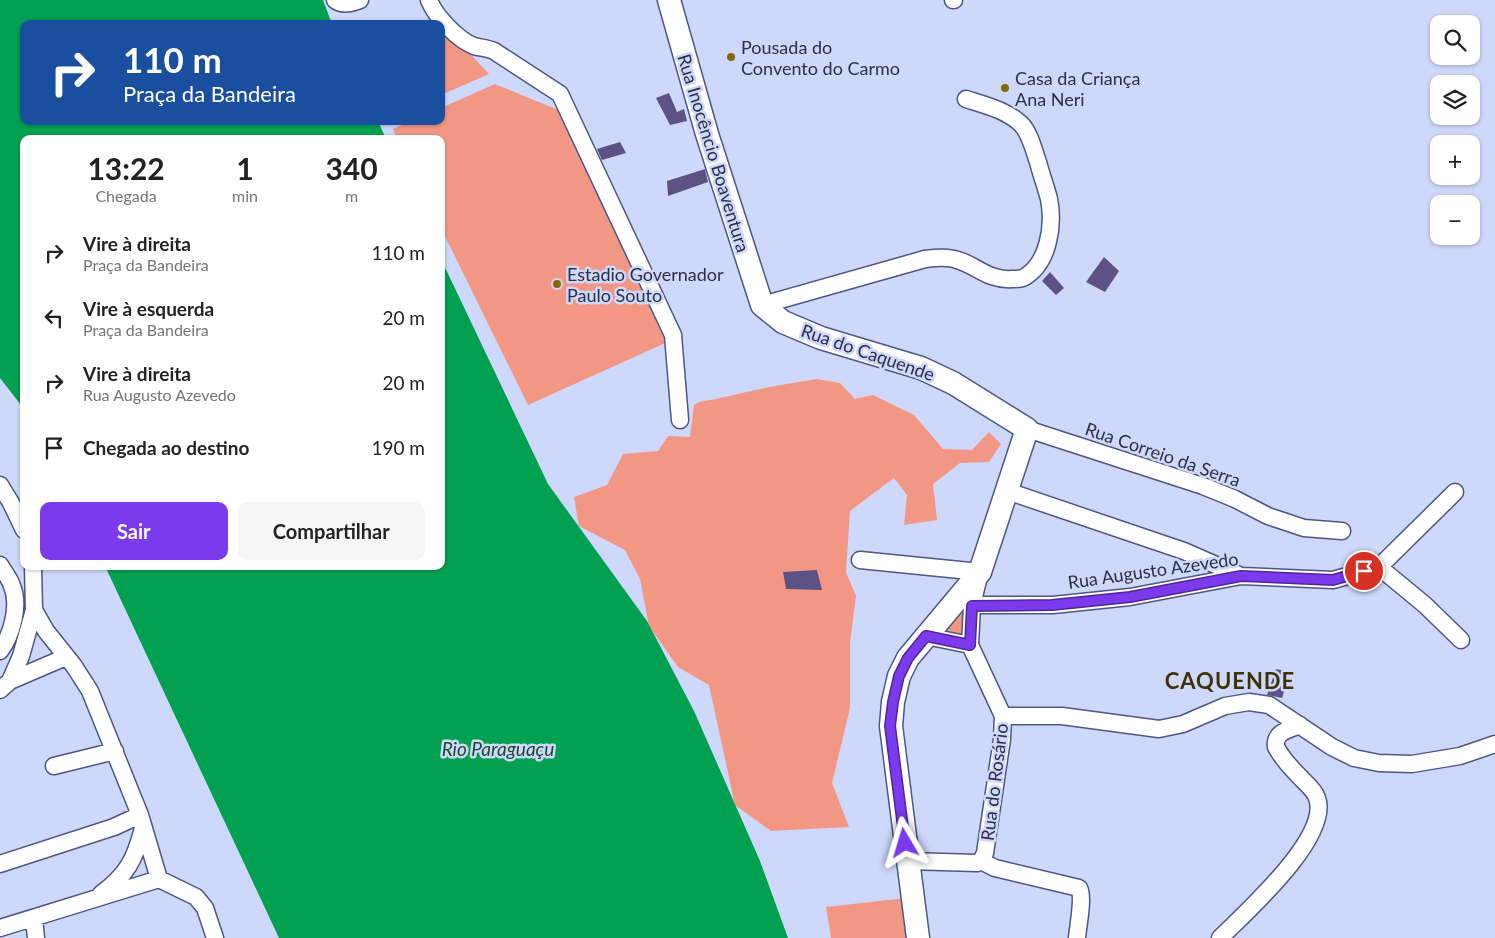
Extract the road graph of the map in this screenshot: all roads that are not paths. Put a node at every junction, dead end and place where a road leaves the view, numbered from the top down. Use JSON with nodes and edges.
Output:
{"nodes":[{"id":1,"x":335,"y":0,"type":"edge"},
{"id":2,"x":360,"y":0,"type":"edge"},
{"id":3,"x":430,"y":0,"type":"edge"},
{"id":4,"x":669,"y":0,"type":"edge"},
{"id":5,"x":443,"y":20,"type":"edge"},
{"id":6,"x":445,"y":22,"type":"edge"},
{"id":7,"x":966,"y":99,"type":"dead end"},
{"id":8,"x":762,"y":305,"type":"junction"},
{"id":9,"x":680,"y":420,"type":"dead end"},
{"id":10,"x":1026,"y":429,"type":"junction"},
{"id":11,"x":0,"y":485,"type":"edge"},
{"id":12,"x":1007,"y":491,"type":"junction"},
{"id":13,"x":1455,"y":492,"type":"dead end"},
{"id":14,"x":20,"y":522,"type":"edge"},
{"id":15,"x":1342,"y":531,"type":"dead end"},
{"id":16,"x":860,"y":560,"type":"dead end"},
{"id":17,"x":0,"y":565,"type":"edge"},
{"id":18,"x":1379,"y":567,"type":"junction"},
{"id":19,"x":33,"y":570,"type":"edge"},
{"id":20,"x":980,"y":572,"type":"junction"},
{"id":21,"x":1241,"y":576,"type":"junction"},
{"id":22,"x":972,"y":606,"type":"junction"},
{"id":23,"x":34,"y":610,"type":"junction"},
{"id":24,"x":926,"y":636,"type":"junction"},
{"id":25,"x":1461,"y":640,"type":"dead end"},
{"id":26,"x":970,"y":645,"type":"junction"},
{"id":27,"x":0,"y":652,"type":"edge"},
{"id":28,"x":66,"y":657,"type":"junction"},
{"id":29,"x":5,"y":686,"type":"edge"},
{"id":30,"x":1003,"y":716,"type":"junction"},
{"id":31,"x":1300,"y":725,"type":"junction"},
{"id":32,"x":1495,"y":744,"type":"edge"},
{"id":33,"x":115,"y":751,"type":"junction"},
{"id":34,"x":54,"y":766,"type":"dead end"},
{"id":35,"x":142,"y":822,"type":"junction"},
{"id":36,"x":908,"y":861,"type":"junction"},
{"id":37,"x":979,"y":862,"type":"junction"},
{"id":38,"x":0,"y":864,"type":"edge"},
{"id":39,"x":159,"y":879,"type":"junction"},
{"id":40,"x":95,"y":899,"type":"junction"},
{"id":41,"x":34,"y":919,"type":"junction"},
{"id":42,"x":0,"y":928,"type":"edge"},
{"id":43,"x":36,"y":938,"type":"edge"},
{"id":44,"x":215,"y":938,"type":"edge"},
{"id":45,"x":918,"y":938,"type":"edge"},
{"id":46,"x":1078,"y":938,"type":"edge"},
{"id":47,"x":1220,"y":938,"type":"edge"}],
"edges":[{"from":1,"to":2,"type":"street"},
{"from":3,"to":5,"type":"street"},
{"from":4,"to":8,"type":"street","name":"Rua Inocêncio Boaventura"},
{"from":6,"to":9,"type":"street"},
{"from":7,"to":8,"type":"street"},
{"from":8,"to":10,"type":"street","name":"Rua do Caquende"},
{"from":10,"to":12,"type":"street"},
{"from":10,"to":15,"type":"street","name":"Rua Correio da Serra"},
{"from":11,"to":14,"type":"street"},
{"from":12,"to":20,"type":"street"},
{"from":12,"to":21,"type":"street"},
{"from":13,"to":18,"type":"street"},
{"from":16,"to":20,"type":"street"},
{"from":17,"to":27,"type":"street"},
{"from":18,"to":21,"type":"street","name":"Rua Augusto Azevedo"},
{"from":18,"to":25,"type":"street"},
{"from":19,"to":23,"type":"street"},
{"from":20,"to":22,"type":"street"},
{"from":20,"to":24,"type":"street"},
{"from":21,"to":22,"type":"street","name":"Rua Augusto Azevedo"},
{"from":22,"to":26,"type":"street"},
{"from":23,"to":28,"type":"street"},
{"from":23,"to":29,"type":"street"},
{"from":24,"to":26,"type":"street"},
{"from":24,"to":36,"type":"street"},
{"from":26,"to":30,"type":"street","name":"Rua do Rosário"},
{"from":28,"to":29,"type":"street"},
{"from":28,"to":33,"type":"street"},
{"from":30,"to":31,"type":"street"},
{"from":30,"to":37,"type":"street","name":"Rua do Rosário"},
{"from":31,"to":32,"type":"street"},
{"from":31,"to":47,"type":"street"},
{"from":33,"to":34,"type":"street"},
{"from":33,"to":35,"type":"street"},
{"from":35,"to":38,"type":"street"},
{"from":35,"to":39,"type":"street"},
{"from":35,"to":40,"type":"street"},
{"from":36,"to":37,"type":"street"},
{"from":36,"to":45,"type":"street"},
{"from":37,"to":46,"type":"street"},
{"from":39,"to":40,"type":"street"},
{"from":39,"to":44,"type":"street"},
{"from":40,"to":41,"type":"street"},
{"from":41,"to":42,"type":"street"},
{"from":41,"to":43,"type":"street"}]}
